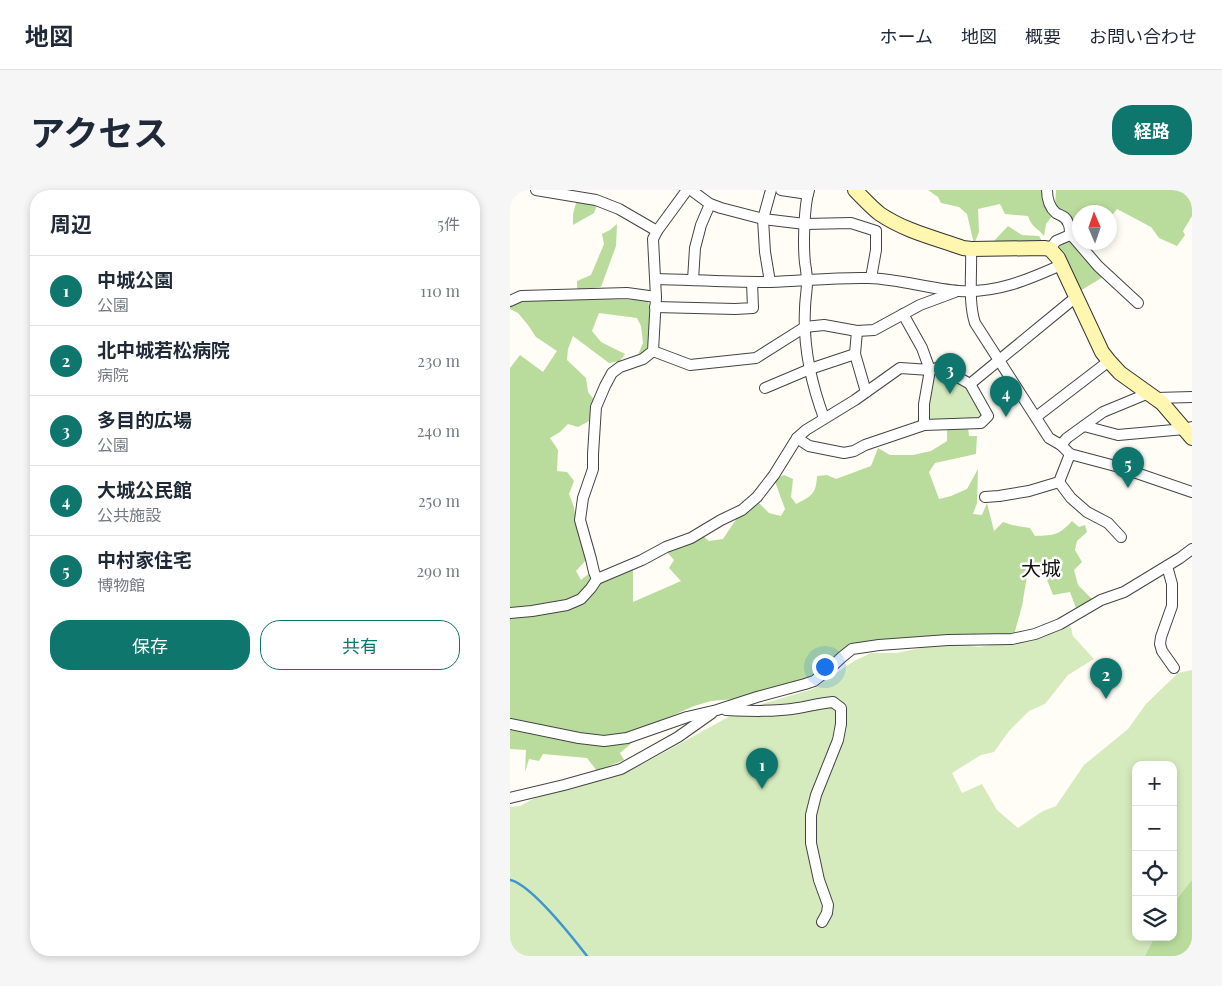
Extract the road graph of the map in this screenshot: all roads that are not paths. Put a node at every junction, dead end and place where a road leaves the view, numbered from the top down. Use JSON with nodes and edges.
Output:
{"nodes":[{"id":1,"x":536,"y":190,"type":"edge"},
{"id":2,"x":687,"y":190,"type":"edge"},
{"id":3,"x":691,"y":190,"type":"edge"},
{"id":4,"x":771,"y":190,"type":"edge"},
{"id":5,"x":781,"y":190,"type":"edge"},
{"id":6,"x":855,"y":190,"type":"edge"},
{"id":7,"x":1048,"y":190,"type":"edge"},
{"id":8,"x":809,"y":192,"type":"edge"},
{"id":9,"x":710,"y":204,"type":"junction"},
{"id":10,"x":763,"y":219,"type":"junction"},
{"id":11,"x":805,"y":224,"type":"junction"},
{"id":12,"x":657,"y":231,"type":"junction"},
{"id":13,"x":1070,"y":235,"type":"junction"},
{"id":14,"x":971,"y":249,"type":"junction"},
{"id":15,"x":1050,"y":250,"type":"junction"},
{"id":16,"x":1062,"y":265,"type":"junction"},
{"id":17,"x":871,"y":278,"type":"junction"},
{"id":18,"x":656,"y":279,"type":"junction"},
{"id":19,"x":693,"y":280,"type":"junction"},
{"id":20,"x":807,"y":281,"type":"junction"},
{"id":21,"x":752,"y":282,"type":"junction"},
{"id":22,"x":770,"y":282,"type":"junction"},
{"id":23,"x":957,"y":291,"type":"junction"},
{"id":24,"x":971,"y":291,"type":"junction"},
{"id":25,"x":1076,"y":297,"type":"junction"},
{"id":26,"x":510,"y":301,"type":"edge"},
{"id":27,"x":655,"y":302,"type":"junction"},
{"id":28,"x":1138,"y":303,"type":"dead end"},
{"id":29,"x":903,"y":314,"type":"junction"},
{"id":30,"x":805,"y":327,"type":"junction"},
{"id":31,"x":857,"y":331,"type":"junction"},
{"id":32,"x":653,"y":351,"type":"junction"},
{"id":33,"x":856,"y":354,"type":"junction"},
{"id":34,"x":999,"y":360,"type":"junction"},
{"id":35,"x":1109,"y":361,"type":"junction"},
{"id":36,"x":810,"y":369,"type":"junction"},
{"id":37,"x":930,"y":370,"type":"junction"},
{"id":38,"x":970,"y":384,"type":"junction"},
{"id":39,"x":765,"y":388,"type":"dead end"},
{"id":40,"x":866,"y":392,"type":"junction"},
{"id":41,"x":1153,"y":395,"type":"junction"},
{"id":42,"x":1192,"y":397,"type":"edge"},
{"id":43,"x":1036,"y":417,"type":"junction"},
{"id":44,"x":824,"y":418,"type":"junction"},
{"id":45,"x":924,"y":425,"type":"junction"},
{"id":46,"x":1084,"y":426,"type":"junction"},
{"id":47,"x":1190,"y":431,"type":"edge"},
{"id":48,"x":797,"y":438,"type":"junction"},
{"id":49,"x":1061,"y":445,"type":"junction"},
{"id":50,"x":1070,"y":454,"type":"junction"},
{"id":51,"x":1059,"y":482,"type":"junction"},
{"id":52,"x":1192,"y":492,"type":"edge"},
{"id":53,"x":985,"y":497,"type":"dead end"},
{"id":54,"x":1121,"y":537,"type":"dead end"},
{"id":55,"x":1192,"y":549,"type":"edge"},
{"id":56,"x":1167,"y":566,"type":"junction"},
{"id":57,"x":597,"y":579,"type":"junction"},
{"id":58,"x":510,"y":613,"type":"edge"},
{"id":59,"x":1174,"y":668,"type":"dead end"},
{"id":60,"x":717,"y":710,"type":"junction"},
{"id":61,"x":510,"y":724,"type":"edge"},
{"id":62,"x":510,"y":798,"type":"edge"},
{"id":63,"x":822,"y":922,"type":"dead end"}],
"edges":[{"from":1,"to":12,"type":"street"},
{"from":2,"to":12,"type":"street"},
{"from":3,"to":9,"type":"street"},
{"from":4,"to":10,"type":"street"},
{"from":5,"to":8,"type":"street"},
{"from":6,"to":14,"type":"main road"},
{"from":7,"to":13,"type":"street"},
{"from":8,"to":11,"type":"street"},
{"from":9,"to":10,"type":"street"},
{"from":9,"to":19,"type":"street"},
{"from":10,"to":11,"type":"street"},
{"from":10,"to":22,"type":"street"},
{"from":11,"to":17,"type":"street"},
{"from":11,"to":20,"type":"street"},
{"from":12,"to":18,"type":"street"},
{"from":13,"to":15,"type":"street"},
{"from":13,"to":28,"type":"street"},
{"from":14,"to":15,"type":"main road"},
{"from":14,"to":24,"type":"street"},
{"from":15,"to":16,"type":"main road"},
{"from":16,"to":24,"type":"street"},
{"from":16,"to":25,"type":"main road"},
{"from":17,"to":20,"type":"street"},
{"from":17,"to":23,"type":"street"},
{"from":18,"to":19,"type":"street"},
{"from":18,"to":27,"type":"street"},
{"from":19,"to":21,"type":"street"},
{"from":20,"to":22,"type":"street"},
{"from":20,"to":30,"type":"street"},
{"from":21,"to":22,"type":"street"},
{"from":21,"to":27,"type":"street"},
{"from":23,"to":24,"type":"street"},
{"from":23,"to":29,"type":"street"},
{"from":24,"to":34,"type":"street"},
{"from":25,"to":34,"type":"street"},
{"from":25,"to":35,"type":"main road"},
{"from":26,"to":27,"type":"street"},
{"from":27,"to":32,"type":"street"},
{"from":29,"to":31,"type":"street"},
{"from":29,"to":37,"type":"street"},
{"from":30,"to":31,"type":"street"},
{"from":30,"to":32,"type":"street"},
{"from":30,"to":36,"type":"street"},
{"from":31,"to":33,"type":"street"},
{"from":32,"to":57,"type":"street"},
{"from":33,"to":36,"type":"street"},
{"from":33,"to":40,"type":"street"},
{"from":34,"to":38,"type":"street"},
{"from":34,"to":43,"type":"street"},
{"from":35,"to":41,"type":"main road"},
{"from":35,"to":43,"type":"street"},
{"from":36,"to":39,"type":"street"},
{"from":36,"to":44,"type":"street"},
{"from":37,"to":38,"type":"street"},
{"from":37,"to":40,"type":"street"},
{"from":37,"to":45,"type":"street"},
{"from":38,"to":45,"type":"street"},
{"from":40,"to":44,"type":"street"},
{"from":41,"to":42,"type":"street"},
{"from":41,"to":46,"type":"street"},
{"from":41,"to":47,"type":"main road"},
{"from":43,"to":49,"type":"street"},
{"from":44,"to":48,"type":"street"},
{"from":45,"to":48,"type":"street"},
{"from":46,"to":47,"type":"street"},
{"from":46,"to":49,"type":"street"},
{"from":48,"to":57,"type":"street"},
{"from":49,"to":50,"type":"street"},
{"from":50,"to":51,"type":"street"},
{"from":50,"to":52,"type":"street"},
{"from":51,"to":53,"type":"street"},
{"from":51,"to":54,"type":"street"},
{"from":55,"to":56,"type":"street"},
{"from":56,"to":59,"type":"street"},
{"from":56,"to":60,"type":"street"},
{"from":57,"to":58,"type":"street"},
{"from":60,"to":61,"type":"street"},
{"from":60,"to":62,"type":"street"},
{"from":60,"to":63,"type":"street"}]}
